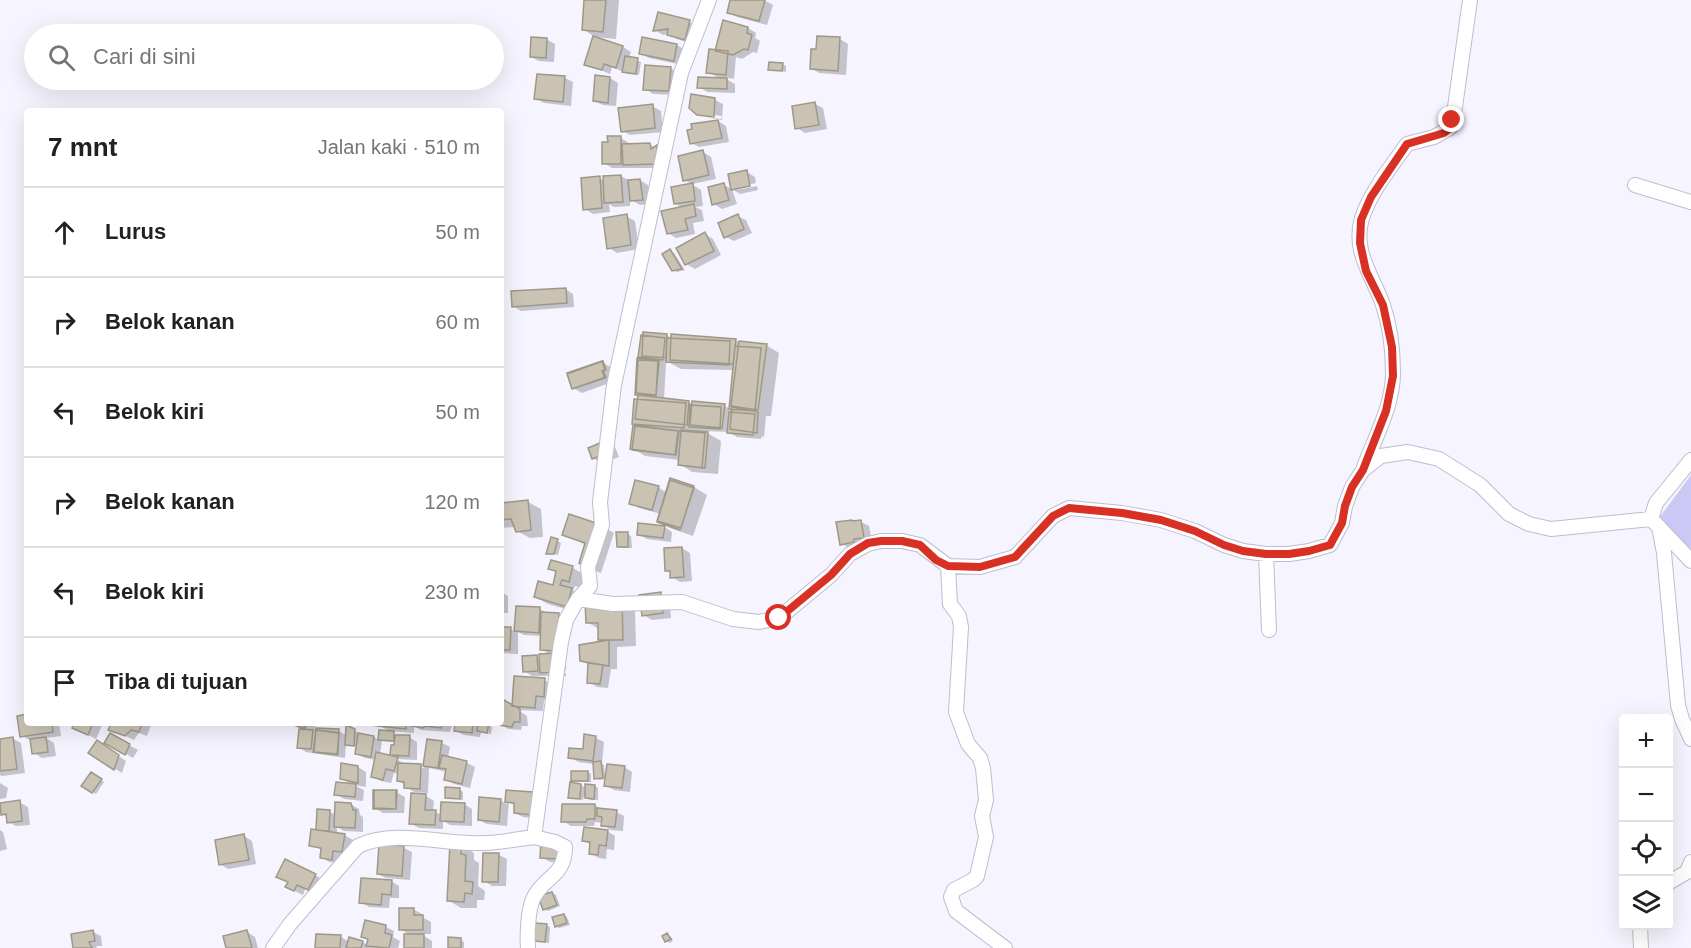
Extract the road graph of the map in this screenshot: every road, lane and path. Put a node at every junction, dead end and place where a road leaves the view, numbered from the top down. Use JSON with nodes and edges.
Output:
{"nodes":[{"id":1,"x":709,"y":0,"type":"edge"},
{"id":2,"x":1470,"y":0,"type":"edge"},
{"id":3,"x":1635,"y":184,"type":"dead end"},
{"id":4,"x":1691,"y":202,"type":"edge"},
{"id":5,"x":1691,"y":460,"type":"edge"},
{"id":6,"x":1363,"y":470,"type":"junction"},
{"id":7,"x":1655,"y":523,"type":"junction"},
{"id":8,"x":1266,"y":554,"type":"junction"},
{"id":9,"x":1691,"y":561,"type":"edge"},
{"id":10,"x":948,"y":566,"type":"junction"},
{"id":11,"x":578,"y":599,"type":"junction"},
{"id":12,"x":1269,"y":630,"type":"dead end"},
{"id":13,"x":1691,"y":739,"type":"edge"},
{"id":14,"x":534,"y":837,"type":"junction"},
{"id":15,"x":1691,"y":862,"type":"edge"},
{"id":16,"x":1673,"y":880,"type":"edge"},
{"id":17,"x":1640,"y":930,"type":"edge"},
{"id":18,"x":273,"y":948,"type":"edge"},
{"id":19,"x":528,"y":948,"type":"edge"},
{"id":20,"x":1005,"y":948,"type":"edge"},
{"id":21,"x":1641,"y":948,"type":"edge"}],
"edges":[{"from":1,"to":11,"type":"street"},
{"from":2,"to":6,"type":"street"},
{"from":3,"to":4,"type":"street"},
{"from":5,"to":7,"type":"street"},
{"from":6,"to":7,"type":"street"},
{"from":6,"to":8,"type":"street"},
{"from":7,"to":9,"type":"street"},
{"from":7,"to":13,"type":"street"},
{"from":8,"to":10,"type":"street"},
{"from":8,"to":12,"type":"street"},
{"from":10,"to":11,"type":"street"},
{"from":10,"to":20,"type":"street"},
{"from":11,"to":14,"type":"street"},
{"from":14,"to":18,"type":"street"},
{"from":14,"to":19,"type":"street"},
{"from":15,"to":16,"type":"street"},
{"from":17,"to":21,"type":"street"}]}
